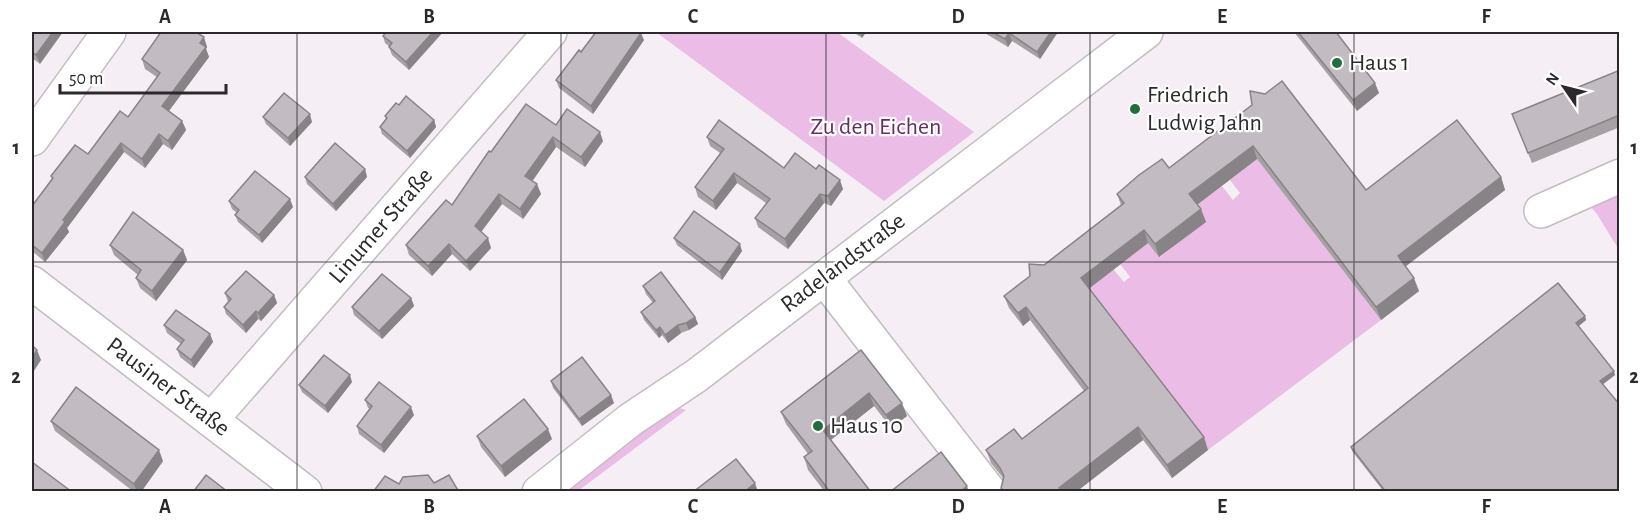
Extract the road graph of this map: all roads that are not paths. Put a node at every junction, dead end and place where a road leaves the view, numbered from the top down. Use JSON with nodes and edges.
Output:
{"nodes":[{"id":1,"x":109,"y":32,"type":"edge"},
{"id":2,"x":550,"y":32,"type":"edge"},
{"id":3,"x":1146,"y":32,"type":"edge"},
{"id":4,"x":32,"y":139,"type":"edge"},
{"id":5,"x":1620,"y":176,"type":"edge"},
{"id":6,"x":1541,"y":211,"type":"dead end"},
{"id":7,"x":824,"y":278,"type":"junction"},
{"id":8,"x":32,"y":283,"type":"edge"},
{"id":9,"x":211,"y":420,"type":"junction"},
{"id":10,"x":304,"y":492,"type":"edge"},
{"id":11,"x":539,"y":492,"type":"edge"},
{"id":12,"x":990,"y":492,"type":"edge"}],
"edges":[{"from":1,"to":4,"type":"street"},
{"from":2,"to":9,"type":"street","name":"Linumer Straße"},
{"from":3,"to":7,"type":"street","name":"Radelandstraße"},
{"from":5,"to":6,"type":"street"},
{"from":7,"to":11,"type":"street","name":"Radelandstraße"},
{"from":7,"to":12,"type":"street"},
{"from":8,"to":9,"type":"street","name":"Pausiner Straße"},
{"from":9,"to":10,"type":"street","name":"Pausiner Straße"}]}
